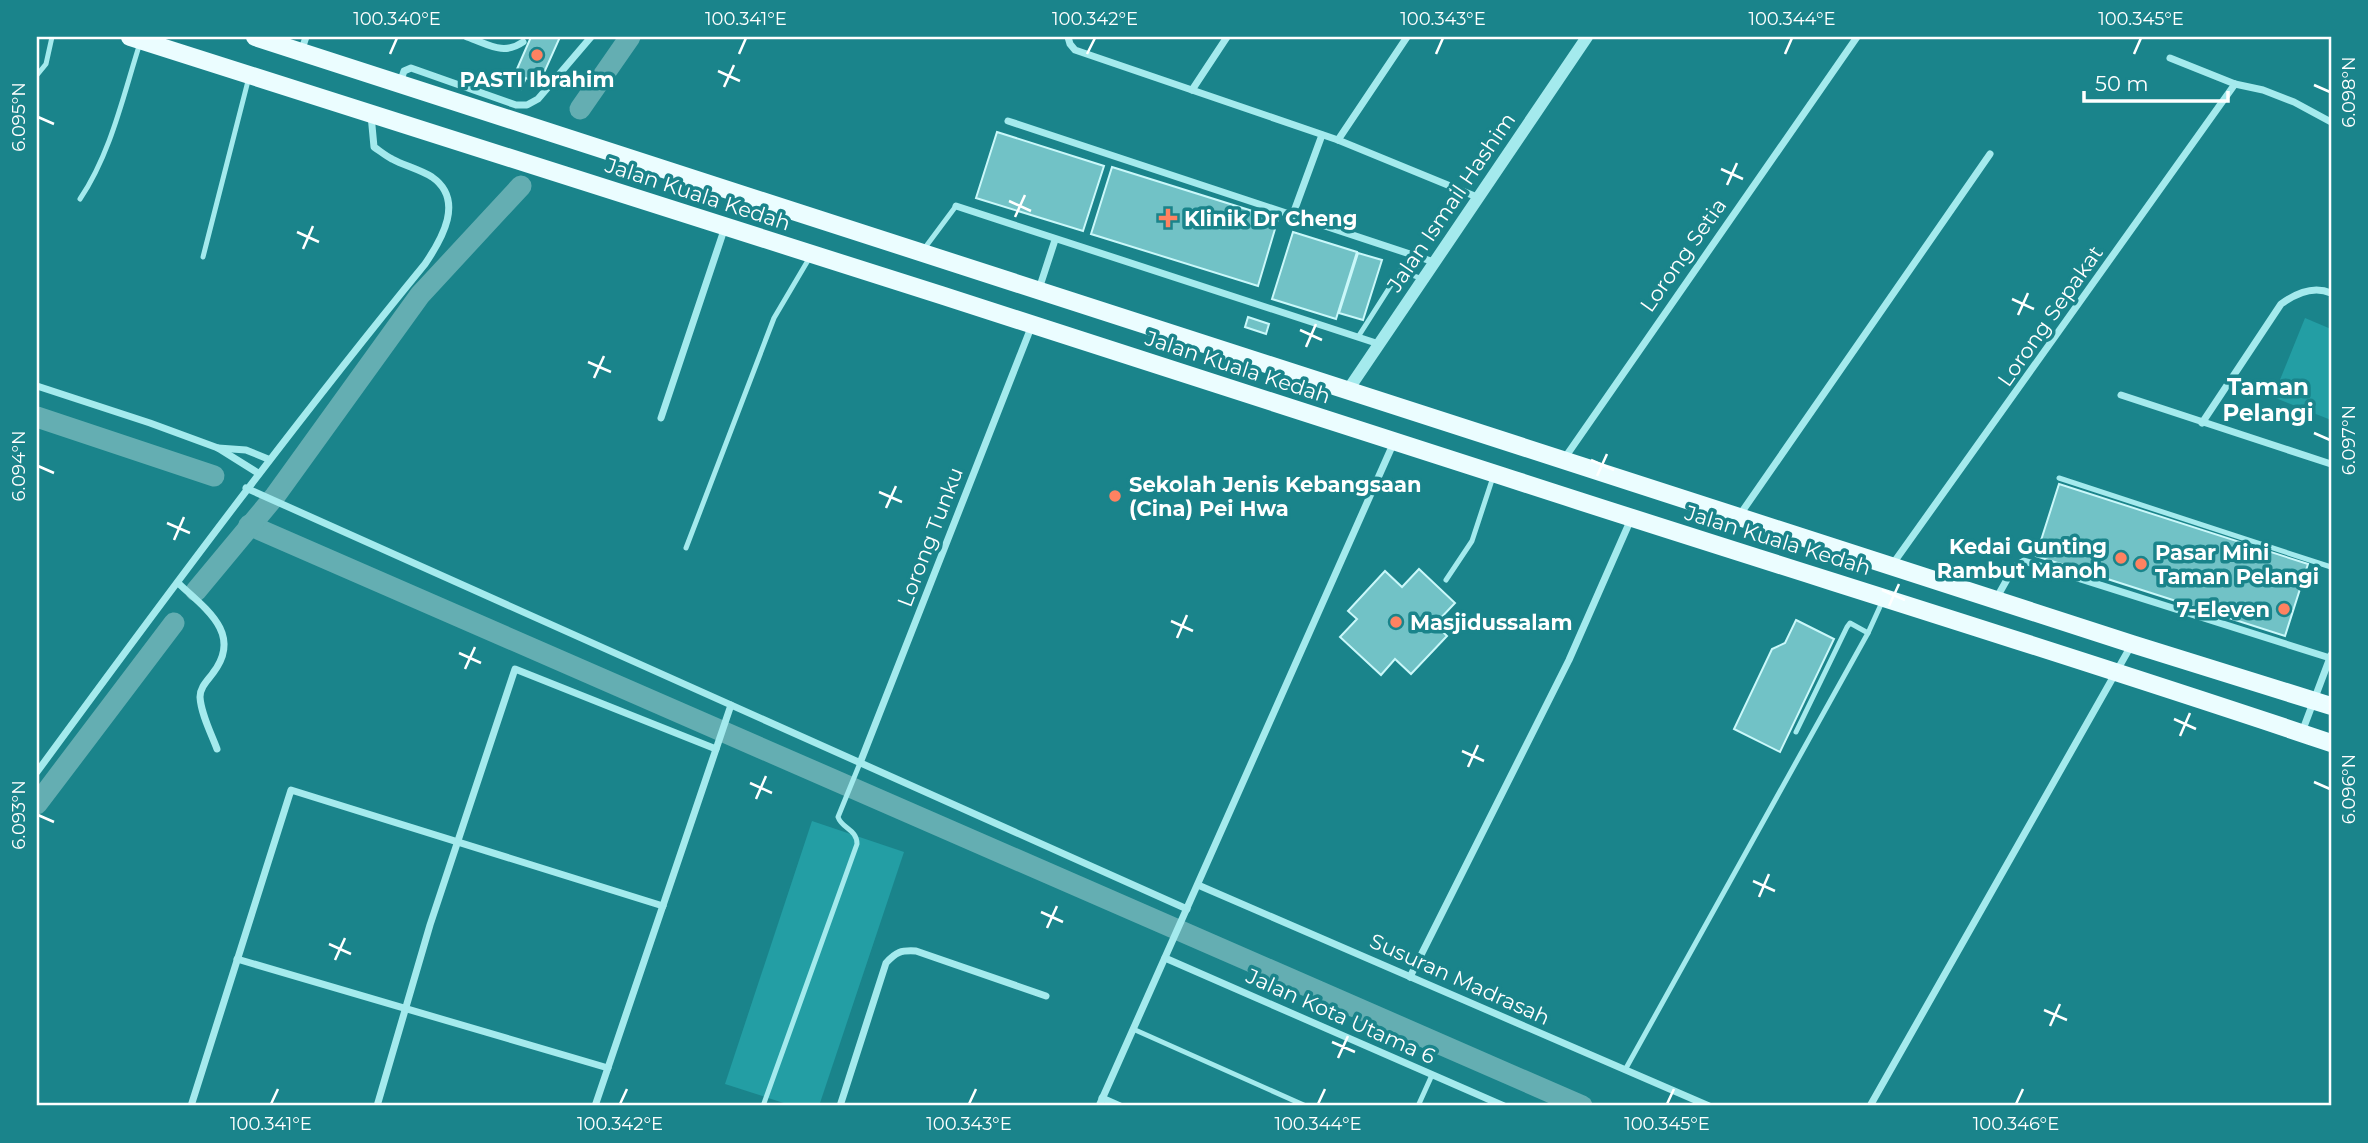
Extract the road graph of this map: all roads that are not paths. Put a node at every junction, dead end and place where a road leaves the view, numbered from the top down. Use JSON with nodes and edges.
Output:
{"nodes":[{"id":1,"x":52,"y":37,"type":"edge"},
{"id":2,"x":254,"y":37,"type":"edge"},
{"id":3,"x":467,"y":37,"type":"edge"},
{"id":4,"x":591,"y":37,"type":"edge"},
{"id":5,"x":1068,"y":37,"type":"edge"},
{"id":6,"x":1227,"y":37,"type":"edge"},
{"id":7,"x":1407,"y":37,"type":"edge"},
{"id":8,"x":1587,"y":37,"type":"edge"},
{"id":9,"x":1857,"y":37,"type":"edge"},
{"id":10,"x":135,"y":38,"type":"edge"},
{"id":11,"x":524,"y":39,"type":"edge"},
{"id":12,"x":304,"y":44,"type":"edge"},
{"id":13,"x":2170,"y":58,"type":"dead end"},
{"id":14,"x":250,"y":74,"type":"junction"},
{"id":15,"x":37,"y":75,"type":"edge"},
{"id":16,"x":400,"y":83,"type":"junction"},
{"id":17,"x":2235,"y":84,"type":"junction"},
{"id":18,"x":1192,"y":90,"type":"junction"},
{"id":19,"x":371,"y":112,"type":"junction"},
{"id":20,"x":1007,"y":121,"type":"dead end"},
{"id":21,"x":2331,"y":122,"type":"edge"},
{"id":22,"x":1322,"y":135,"type":"junction"},
{"id":23,"x":1338,"y":140,"type":"junction"},
{"id":24,"x":1990,"y":154,"type":"dead end"},
{"id":25,"x":1477,"y":197,"type":"junction"},
{"id":26,"x":80,"y":198,"type":"dead end"},
{"id":27,"x":956,"y":206,"type":"joint"},
{"id":28,"x":1293,"y":215,"type":"junction"},
{"id":29,"x":724,"y":227,"type":"junction"},
{"id":30,"x":1055,"y":240,"type":"junction"},
{"id":31,"x":922,"y":252,"type":"junction"},
{"id":32,"x":811,"y":254,"type":"junction"},
{"id":33,"x":203,"y":257,"type":"dead end"},
{"id":34,"x":1434,"y":262,"type":"junction"},
{"id":35,"x":1423,"y":279,"type":"junction"},
{"id":36,"x":1038,"y":290,"type":"junction"},
{"id":37,"x":2331,"y":293,"type":"edge"},
{"id":38,"x":1032,"y":325,"type":"junction"},
{"id":39,"x":1358,"y":337,"type":"junction"},
{"id":40,"x":1379,"y":344,"type":"junction"},
{"id":41,"x":37,"y":386,"type":"edge"},
{"id":42,"x":1348,"y":390,"type":"junction"},
{"id":43,"x":2121,"y":395,"type":"dead end"},
{"id":44,"x":661,"y":418,"type":"dead end"},
{"id":45,"x":2202,"y":423,"type":"junction"},
{"id":46,"x":1395,"y":441,"type":"junction"},
{"id":47,"x":218,"y":449,"type":"junction"},
{"id":48,"x":268,"y":460,"type":"junction"},
{"id":49,"x":1563,"y":460,"type":"junction"},
{"id":50,"x":2331,"y":464,"type":"edge"},
{"id":51,"x":258,"y":473,"type":"junction"},
{"id":52,"x":1494,"y":474,"type":"junction"},
{"id":53,"x":2059,"y":478,"type":"dead end"},
{"id":54,"x":246,"y":488,"type":"junction"},
{"id":55,"x":1739,"y":516,"type":"junction"},
{"id":56,"x":1631,"y":518,"type":"junction"},
{"id":57,"x":686,"y":548,"type":"dead end"},
{"id":58,"x":1892,"y":566,"type":"junction"},
{"id":59,"x":2331,"y":567,"type":"edge"},
{"id":60,"x":1446,"y":580,"type":"dead end"},
{"id":61,"x":178,"y":583,"type":"junction"},
{"id":62,"x":1885,"y":597,"type":"junction"},
{"id":63,"x":1996,"y":600,"type":"junction"},
{"id":64,"x":1868,"y":632,"type":"junction"},
{"id":65,"x":2132,"y":644,"type":"junction"},
{"id":66,"x":2331,"y":656,"type":"edge"},
{"id":67,"x":2115,"y":673,"type":"junction"},
{"id":68,"x":2323,"y":703,"type":"edge"},
{"id":69,"x":731,"y":705,"type":"junction"},
{"id":70,"x":1796,"y":732,"type":"dead end"},
{"id":71,"x":2302,"y":733,"type":"junction"},
{"id":72,"x":2331,"y":743,"type":"edge"},
{"id":73,"x":217,"y":749,"type":"dead end"},
{"id":74,"x":716,"y":749,"type":"junction"},
{"id":75,"x":860,"y":763,"type":"junction"},
{"id":76,"x":37,"y":772,"type":"edge"},
{"id":77,"x":457,"y":842,"type":"junction"},
{"id":78,"x":1198,"y":885,"type":"junction"},
{"id":79,"x":663,"y":906,"type":"junction"},
{"id":80,"x":1187,"y":909,"type":"junction"},
{"id":81,"x":1165,"y":958,"type":"junction"},
{"id":82,"x":237,"y":959,"type":"junction"},
{"id":83,"x":1410,"y":977,"type":"junction"},
{"id":84,"x":1046,"y":996,"type":"dead end"},
{"id":85,"x":405,"y":1009,"type":"junction"},
{"id":86,"x":1133,"y":1030,"type":"junction"},
{"id":87,"x":608,"y":1068,"type":"junction"},
{"id":88,"x":1625,"y":1070,"type":"junction"},
{"id":89,"x":1432,"y":1075,"type":"junction"},
{"id":90,"x":1100,"y":1102,"type":"edge"},
{"id":91,"x":191,"y":1106,"type":"edge"},
{"id":92,"x":377,"y":1106,"type":"edge"},
{"id":93,"x":595,"y":1106,"type":"edge"},
{"id":94,"x":763,"y":1106,"type":"edge"},
{"id":95,"x":840,"y":1106,"type":"edge"},
{"id":96,"x":1120,"y":1106,"type":"edge"},
{"id":97,"x":1306,"y":1106,"type":"edge"},
{"id":98,"x":1418,"y":1106,"type":"edge"},
{"id":99,"x":1504,"y":1106,"type":"edge"},
{"id":100,"x":1709,"y":1106,"type":"edge"},
{"id":101,"x":1870,"y":1106,"type":"edge"}],
"edges":[{"from":1,"to":15,"type":"lane"},
{"from":2,"to":12,"type":"main road","name":"Jalan Kuala Kedah"},
{"from":3,"to":11,"type":"street"},
{"from":4,"to":16,"type":"street"},
{"from":5,"to":18,"type":"street"},
{"from":6,"to":18,"type":"street"},
{"from":7,"to":23,"type":"street"},
{"from":8,"to":25,"type":"street","name":"Jalan Ismail Hashim"},
{"from":9,"to":49,"type":"street","name":"Lorong Setia"},
{"from":10,"to":14,"type":"main road","name":"Jalan Kuala Kedah"},
{"from":10,"to":26,"type":"lane"},
{"from":12,"to":16,"type":"main road","name":"Jalan Kuala Kedah"},
{"from":13,"to":17,"type":"street"},
{"from":14,"to":19,"type":"main road","name":"Jalan Kuala Kedah"},
{"from":14,"to":33,"type":"lane"},
{"from":16,"to":31,"type":"main road","name":"Jalan Kuala Kedah"},
{"from":17,"to":21,"type":"street"},
{"from":17,"to":58,"type":"street","name":"Lorong Sepakat"},
{"from":18,"to":22,"type":"street"},
{"from":19,"to":29,"type":"main road","name":"Jalan Kuala Kedah"},
{"from":19,"to":48,"type":"street"},
{"from":20,"to":28,"type":"street"},
{"from":22,"to":23,"type":"street"},
{"from":22,"to":28,"type":"street"},
{"from":23,"to":25,"type":"street"},
{"from":24,"to":55,"type":"street"},
{"from":25,"to":34,"type":"street","name":"Jalan Ismail Hashim"},
{"from":27,"to":30,"type":"street"},
{"from":27,"to":31,"type":"lane"},
{"from":28,"to":34,"type":"street"},
{"from":29,"to":32,"type":"main road","name":"Jalan Kuala Kedah"},
{"from":29,"to":44,"type":"street"},
{"from":30,"to":36,"type":"street"},
{"from":30,"to":39,"type":"street"},
{"from":31,"to":36,"type":"main road","name":"Jalan Kuala Kedah"},
{"from":32,"to":38,"type":"main road","name":"Jalan Kuala Kedah"},
{"from":32,"to":57,"type":"lane"},
{"from":34,"to":35,"type":"street","name":"Jalan Ismail Hashim"},
{"from":35,"to":39,"type":"lane"},
{"from":35,"to":40,"type":"street","name":"Jalan Ismail Hashim"},
{"from":36,"to":42,"type":"main road","name":"Jalan Kuala Kedah"},
{"from":37,"to":45,"type":"street"},
{"from":38,"to":46,"type":"main road","name":"Jalan Kuala Kedah"},
{"from":38,"to":75,"type":"street","name":"Lorong Tunku"},
{"from":39,"to":40,"type":"street"},
{"from":40,"to":42,"type":"street","name":"Jalan Ismail Hashim"},
{"from":41,"to":47,"type":"street"},
{"from":42,"to":49,"type":"main road","name":"Jalan Kuala Kedah"},
{"from":43,"to":45,"type":"street"},
{"from":45,"to":50,"type":"street"},
{"from":46,"to":52,"type":"main road","name":"Jalan Kuala Kedah"},
{"from":46,"to":78,"type":"street"},
{"from":47,"to":48,"type":"street"},
{"from":47,"to":51,"type":"street"},
{"from":48,"to":51,"type":"street"},
{"from":49,"to":55,"type":"main road","name":"Jalan Kuala Kedah"},
{"from":51,"to":54,"type":"street"},
{"from":52,"to":56,"type":"main road","name":"Jalan Kuala Kedah"},
{"from":52,"to":60,"type":"lane"},
{"from":53,"to":59,"type":"lane"},
{"from":54,"to":61,"type":"street"},
{"from":54,"to":69,"type":"street"},
{"from":55,"to":58,"type":"main road","name":"Jalan Kuala Kedah"},
{"from":56,"to":62,"type":"main road","name":"Jalan Kuala Kedah"},
{"from":56,"to":83,"type":"street"},
{"from":58,"to":63,"type":"main road","name":"Jalan Kuala Kedah"},
{"from":61,"to":73,"type":"street"},
{"from":61,"to":76,"type":"street"},
{"from":62,"to":64,"type":"lane"},
{"from":62,"to":67,"type":"main road","name":"Jalan Kuala Kedah"},
{"from":63,"to":65,"type":"main road","name":"Jalan Kuala Kedah"},
{"from":63,"to":66,"type":"street"},
{"from":64,"to":70,"type":"lane"},
{"from":64,"to":88,"type":"lane"},
{"from":65,"to":67,"type":"street"},
{"from":65,"to":68,"type":"main road","name":"Jalan Kuala Kedah"},
{"from":66,"to":68,"type":"street"},
{"from":67,"to":71,"type":"main road","name":"Jalan Kuala Kedah"},
{"from":67,"to":101,"type":"street"},
{"from":68,"to":71,"type":"street"},
{"from":69,"to":74,"type":"street"},
{"from":69,"to":75,"type":"street"},
{"from":71,"to":72,"type":"main road","name":"Jalan Kuala Kedah"},
{"from":74,"to":77,"type":"street"},
{"from":74,"to":79,"type":"street"},
{"from":75,"to":80,"type":"street"},
{"from":75,"to":94,"type":"lane"},
{"from":77,"to":79,"type":"street"},
{"from":77,"to":82,"type":"street"},
{"from":77,"to":85,"type":"street"},
{"from":78,"to":80,"type":"street"},
{"from":78,"to":83,"type":"street","name":"Susuran Madrasah"},
{"from":79,"to":87,"type":"street"},
{"from":80,"to":81,"type":"street"},
{"from":81,"to":86,"type":"street"},
{"from":81,"to":89,"type":"street","name":"Jalan Kota Utama 6"},
{"from":82,"to":85,"type":"street"},
{"from":82,"to":91,"type":"street"},
{"from":83,"to":88,"type":"street","name":"Susuran Madrasah"},
{"from":84,"to":95,"type":"street"},
{"from":85,"to":87,"type":"street"},
{"from":85,"to":92,"type":"street"},
{"from":86,"to":90,"type":"street"},
{"from":86,"to":97,"type":"lane"},
{"from":87,"to":93,"type":"street"},
{"from":88,"to":100,"type":"street","name":"Susuran Madrasah"},
{"from":89,"to":98,"type":"lane"},
{"from":89,"to":99,"type":"street","name":"Jalan Kota Utama 6"},
{"from":90,"to":96,"type":"street"}]}
